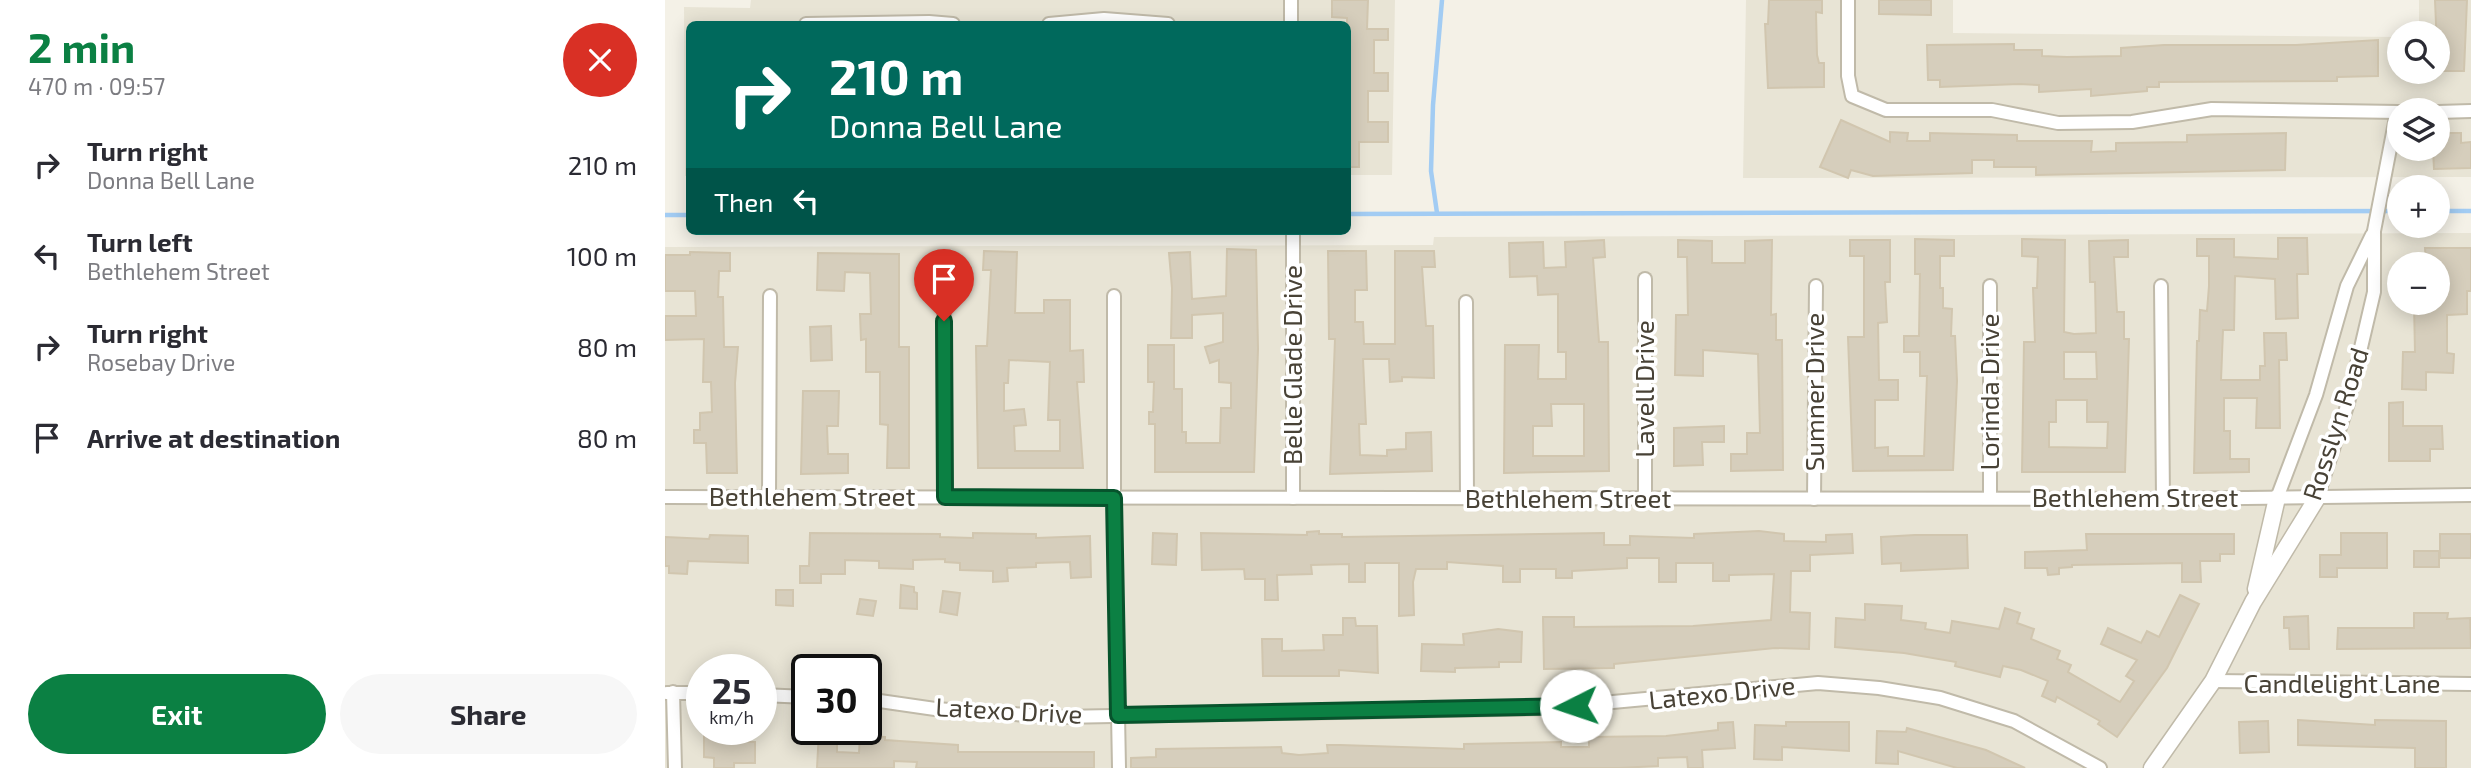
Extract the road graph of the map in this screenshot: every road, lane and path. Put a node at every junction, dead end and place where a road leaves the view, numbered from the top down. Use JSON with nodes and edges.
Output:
{"nodes":[{"id":1,"x":1291,"y":0,"type":"edge"},
{"id":2,"x":1848,"y":0,"type":"edge"},
{"id":3,"x":1082,"y":21,"type":"edge"},
{"id":4,"x":1130,"y":21,"type":"edge"},
{"id":5,"x":1291,"y":21,"type":"edge"},
{"id":6,"x":2471,"y":111,"type":"edge"},
{"id":7,"x":2387,"y":112,"type":"edge"},
{"id":8,"x":2450,"y":112,"type":"edge"},
{"id":9,"x":2388,"y":161,"type":"edge"},
{"id":10,"x":2374,"y":231,"type":"junction"},
{"id":11,"x":1293,"y":235,"type":"edge"},
{"id":12,"x":1645,"y":279,"type":"dead end"},
{"id":13,"x":1990,"y":285,"type":"dead end"},
{"id":14,"x":2161,"y":285,"type":"dead end"},
{"id":15,"x":1816,"y":286,"type":"dead end"},
{"id":16,"x":944,"y":295,"type":"dead end"},
{"id":17,"x":770,"y":296,"type":"dead end"},
{"id":18,"x":1114,"y":296,"type":"dead end"},
{"id":19,"x":1466,"y":302,"type":"dead end"},
{"id":20,"x":2471,"y":495,"type":"edge"},
{"id":21,"x":769,"y":497,"type":"junction"},
{"id":22,"x":945,"y":497,"type":"junction"},
{"id":23,"x":665,"y":498,"type":"edge"},
{"id":24,"x":1114,"y":498,"type":"junction"},
{"id":25,"x":1293,"y":498,"type":"junction"},
{"id":26,"x":1990,"y":498,"type":"junction"},
{"id":27,"x":2277,"y":498,"type":"junction"},
{"id":28,"x":2317,"y":498,"type":"junction"},
{"id":29,"x":1467,"y":499,"type":"junction"},
{"id":30,"x":1645,"y":499,"type":"junction"},
{"id":31,"x":1814,"y":499,"type":"junction"},
{"id":32,"x":2162,"y":499,"type":"junction"},
{"id":33,"x":2253,"y":602,"type":"junction"},
{"id":34,"x":2213,"y":681,"type":"junction"},
{"id":35,"x":2471,"y":684,"type":"edge"},
{"id":36,"x":669,"y":693,"type":"edge"},
{"id":37,"x":882,"y":701,"type":"edge"},
{"id":38,"x":1118,"y":715,"type":"junction"},
{"id":39,"x":675,"y":768,"type":"edge"},
{"id":40,"x":1119,"y":768,"type":"edge"},
{"id":41,"x":2100,"y":768,"type":"edge"},
{"id":42,"x":2152,"y":768,"type":"edge"}],
"edges":[{"from":1,"to":5,"type":"street"},
{"from":2,"to":7,"type":"street"},
{"from":3,"to":4,"type":"street"},
{"from":6,"to":8,"type":"street"},
{"from":9,"to":10,"type":"street","name":"Rosslyn Road"},
{"from":10,"to":27,"type":"street","name":"Rosslyn Road"},
{"from":10,"to":28,"type":"street","name":"Rosslyn Road"},
{"from":11,"to":25,"type":"street","name":"Belle Glade Drive"},
{"from":12,"to":30,"type":"street","name":"Lavell Drive"},
{"from":13,"to":26,"type":"street","name":"Lorinda Drive"},
{"from":14,"to":32,"type":"street"},
{"from":15,"to":31,"type":"street","name":"Sumner Drive"},
{"from":16,"to":22,"type":"street"},
{"from":17,"to":21,"type":"street"},
{"from":18,"to":24,"type":"street"},
{"from":19,"to":29,"type":"street"},
{"from":20,"to":28,"type":"street","name":"Bethlehem Street"},
{"from":21,"to":22,"type":"street","name":"Bethlehem Street"},
{"from":21,"to":23,"type":"street","name":"Bethlehem Street"},
{"from":22,"to":24,"type":"street","name":"Bethlehem Street"},
{"from":24,"to":25,"type":"street","name":"Bethlehem Street"},
{"from":24,"to":38,"type":"street"},
{"from":25,"to":29,"type":"street","name":"Bethlehem Street"},
{"from":26,"to":31,"type":"street","name":"Bethlehem Street"},
{"from":26,"to":32,"type":"street","name":"Bethlehem Street"},
{"from":27,"to":28,"type":"street","name":"Bethlehem Street"},
{"from":27,"to":32,"type":"street","name":"Bethlehem Street"},
{"from":27,"to":33,"type":"street","name":"Rosslyn Road"},
{"from":28,"to":33,"type":"street","name":"Rosslyn Road"},
{"from":29,"to":30,"type":"street","name":"Bethlehem Street"},
{"from":30,"to":31,"type":"street","name":"Bethlehem Street"},
{"from":33,"to":34,"type":"street","name":"Rosslyn Road"},
{"from":34,"to":35,"type":"street","name":"Candlelight Lane"},
{"from":34,"to":42,"type":"street","name":"Rosslyn Road"},
{"from":36,"to":39,"type":"street"},
{"from":37,"to":38,"type":"street","name":"Latexo Drive"},
{"from":38,"to":40,"type":"street"},
{"from":38,"to":41,"type":"street","name":"Latexo Drive"}]}
